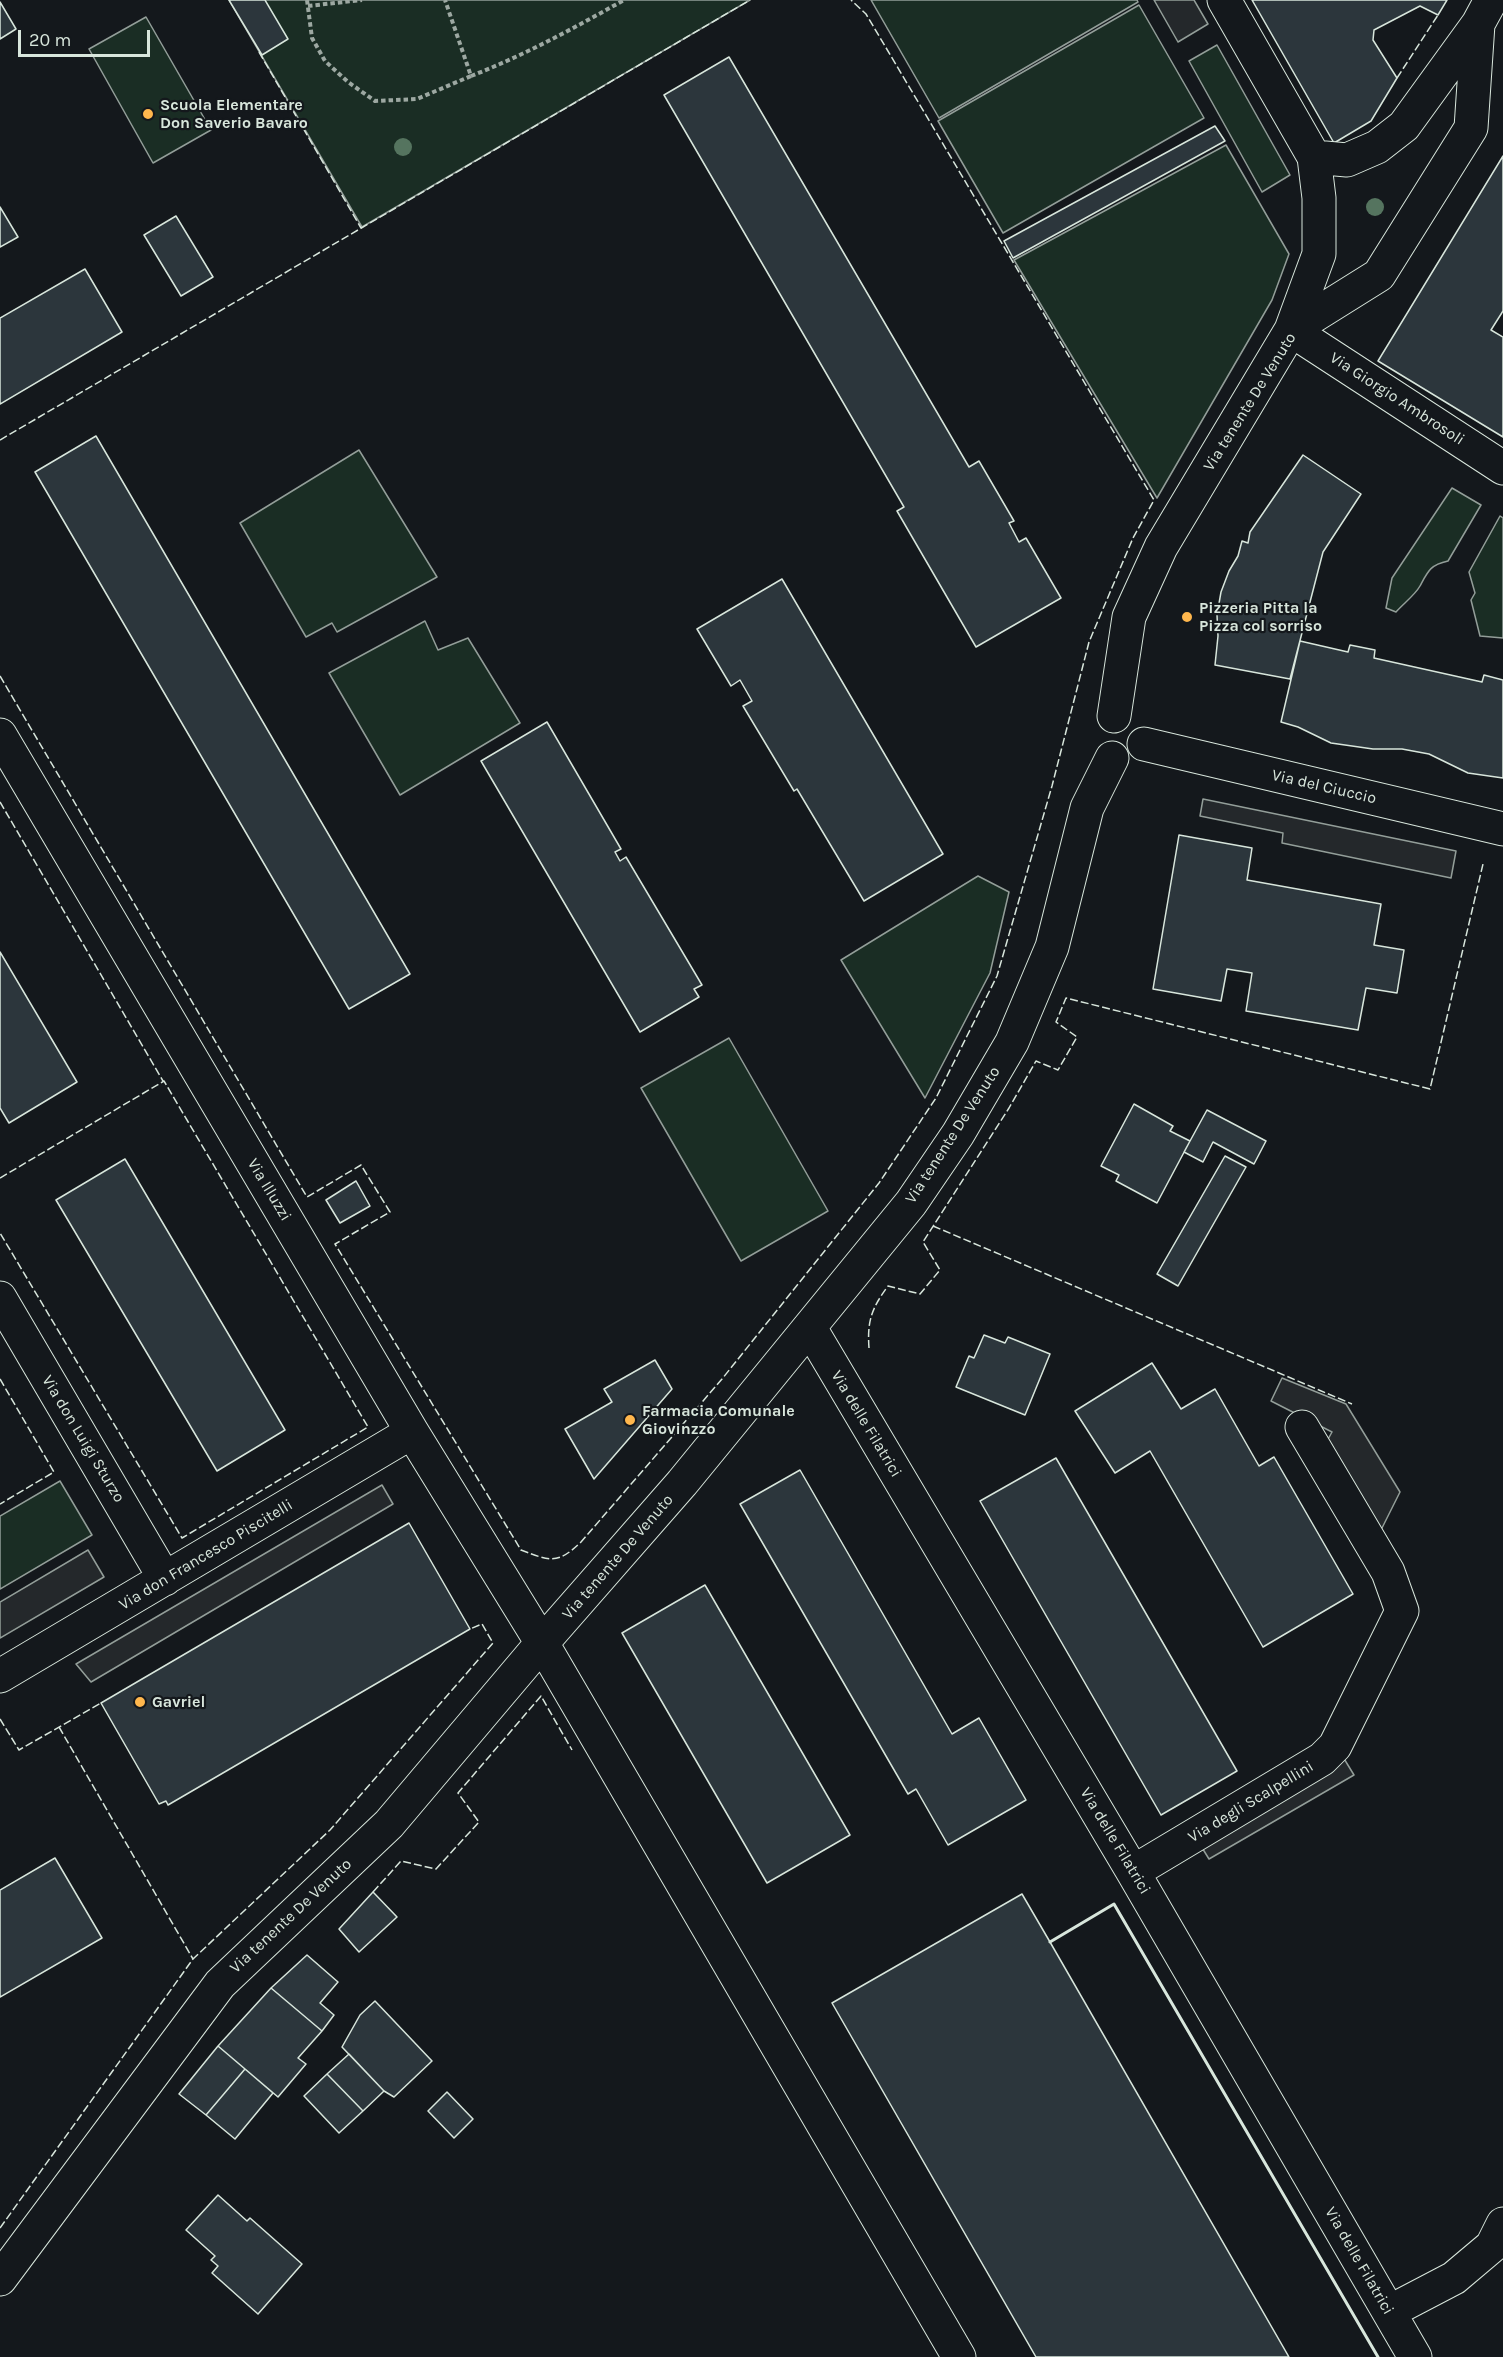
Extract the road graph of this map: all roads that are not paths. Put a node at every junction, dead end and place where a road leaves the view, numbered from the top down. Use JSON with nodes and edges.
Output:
{"nodes":[{"id":1,"x":1224,"y":0,"type":"edge"},
{"id":2,"x":1484,"y":12,"type":"edge"},
{"id":3,"x":1314,"y":157,"type":"junction"},
{"id":4,"x":1291,"y":330,"type":"junction"},
{"id":5,"x":1503,"y":468,"type":"edge"},
{"id":6,"x":1114,"y":716,"type":"junction"},
{"id":7,"x":0,"y":735,"type":"edge"},
{"id":8,"x":1144,"y":744,"type":"junction"},
{"id":9,"x":1112,"y":758,"type":"junction"},
{"id":10,"x":1503,"y":829,"type":"edge"},
{"id":11,"x":0,"y":1298,"type":"edge"},
{"id":12,"x":810,"y":1328,"type":"junction"},
{"id":13,"x":1302,"y":1427,"type":"dead end"},
{"id":14,"x":412,"y":1432,"type":"junction"},
{"id":15,"x":165,"y":1579,"type":"junction"},
{"id":16,"x":542,"y":1643,"type":"junction"},
{"id":17,"x":0,"y":1676,"type":"edge"},
{"id":18,"x":1133,"y":1872,"type":"junction"},
{"id":19,"x":1503,"y":2224,"type":"edge"},
{"id":20,"x":0,"y":2279,"type":"edge"},
{"id":21,"x":1389,"y":2312,"type":"junction"},
{"id":22,"x":959,"y":2357,"type":"edge"},
{"id":23,"x":1415,"y":2357,"type":"edge"}],
"edges":[{"from":1,"to":3,"type":"street"},
{"from":2,"to":3,"type":"street"},
{"from":2,"to":4,"type":"street","name":"Via tenente De Venuto"},
{"from":3,"to":4,"type":"street"},
{"from":4,"to":5,"type":"street","name":"Via Giorgio Ambrosoli"},
{"from":4,"to":6,"type":"street","name":"Via tenente De Venuto"},
{"from":6,"to":8,"type":"street"},
{"from":6,"to":9,"type":"street"},
{"from":7,"to":14,"type":"street","name":"Via Illuzzi"},
{"from":8,"to":9,"type":"street"},
{"from":8,"to":10,"type":"street","name":"Via del Ciuccio"},
{"from":9,"to":12,"type":"street","name":"Via tenente De Venuto"},
{"from":11,"to":15,"type":"street","name":"Via don Luigi Sturzo"},
{"from":12,"to":16,"type":"street","name":"Via tenente De Venuto"},
{"from":12,"to":18,"type":"street","name":"Via delle Filatrici"},
{"from":13,"to":18,"type":"street","name":"Via degli Scalpellini"},
{"from":14,"to":15,"type":"street","name":"Via don Francesco Piscitelli"},
{"from":14,"to":16,"type":"street","name":"Via Illuzzi"},
{"from":15,"to":17,"type":"street","name":"Via don Francesco Piscitelli"},
{"from":16,"to":20,"type":"street","name":"Via tenente De Venuto"},
{"from":16,"to":22,"type":"street","name":"Via Illuzzi"},
{"from":18,"to":21,"type":"street","name":"Via delle Filatrici"},
{"from":19,"to":21,"type":"street"},
{"from":21,"to":23,"type":"street","name":"Via delle Filatrici"}]}
